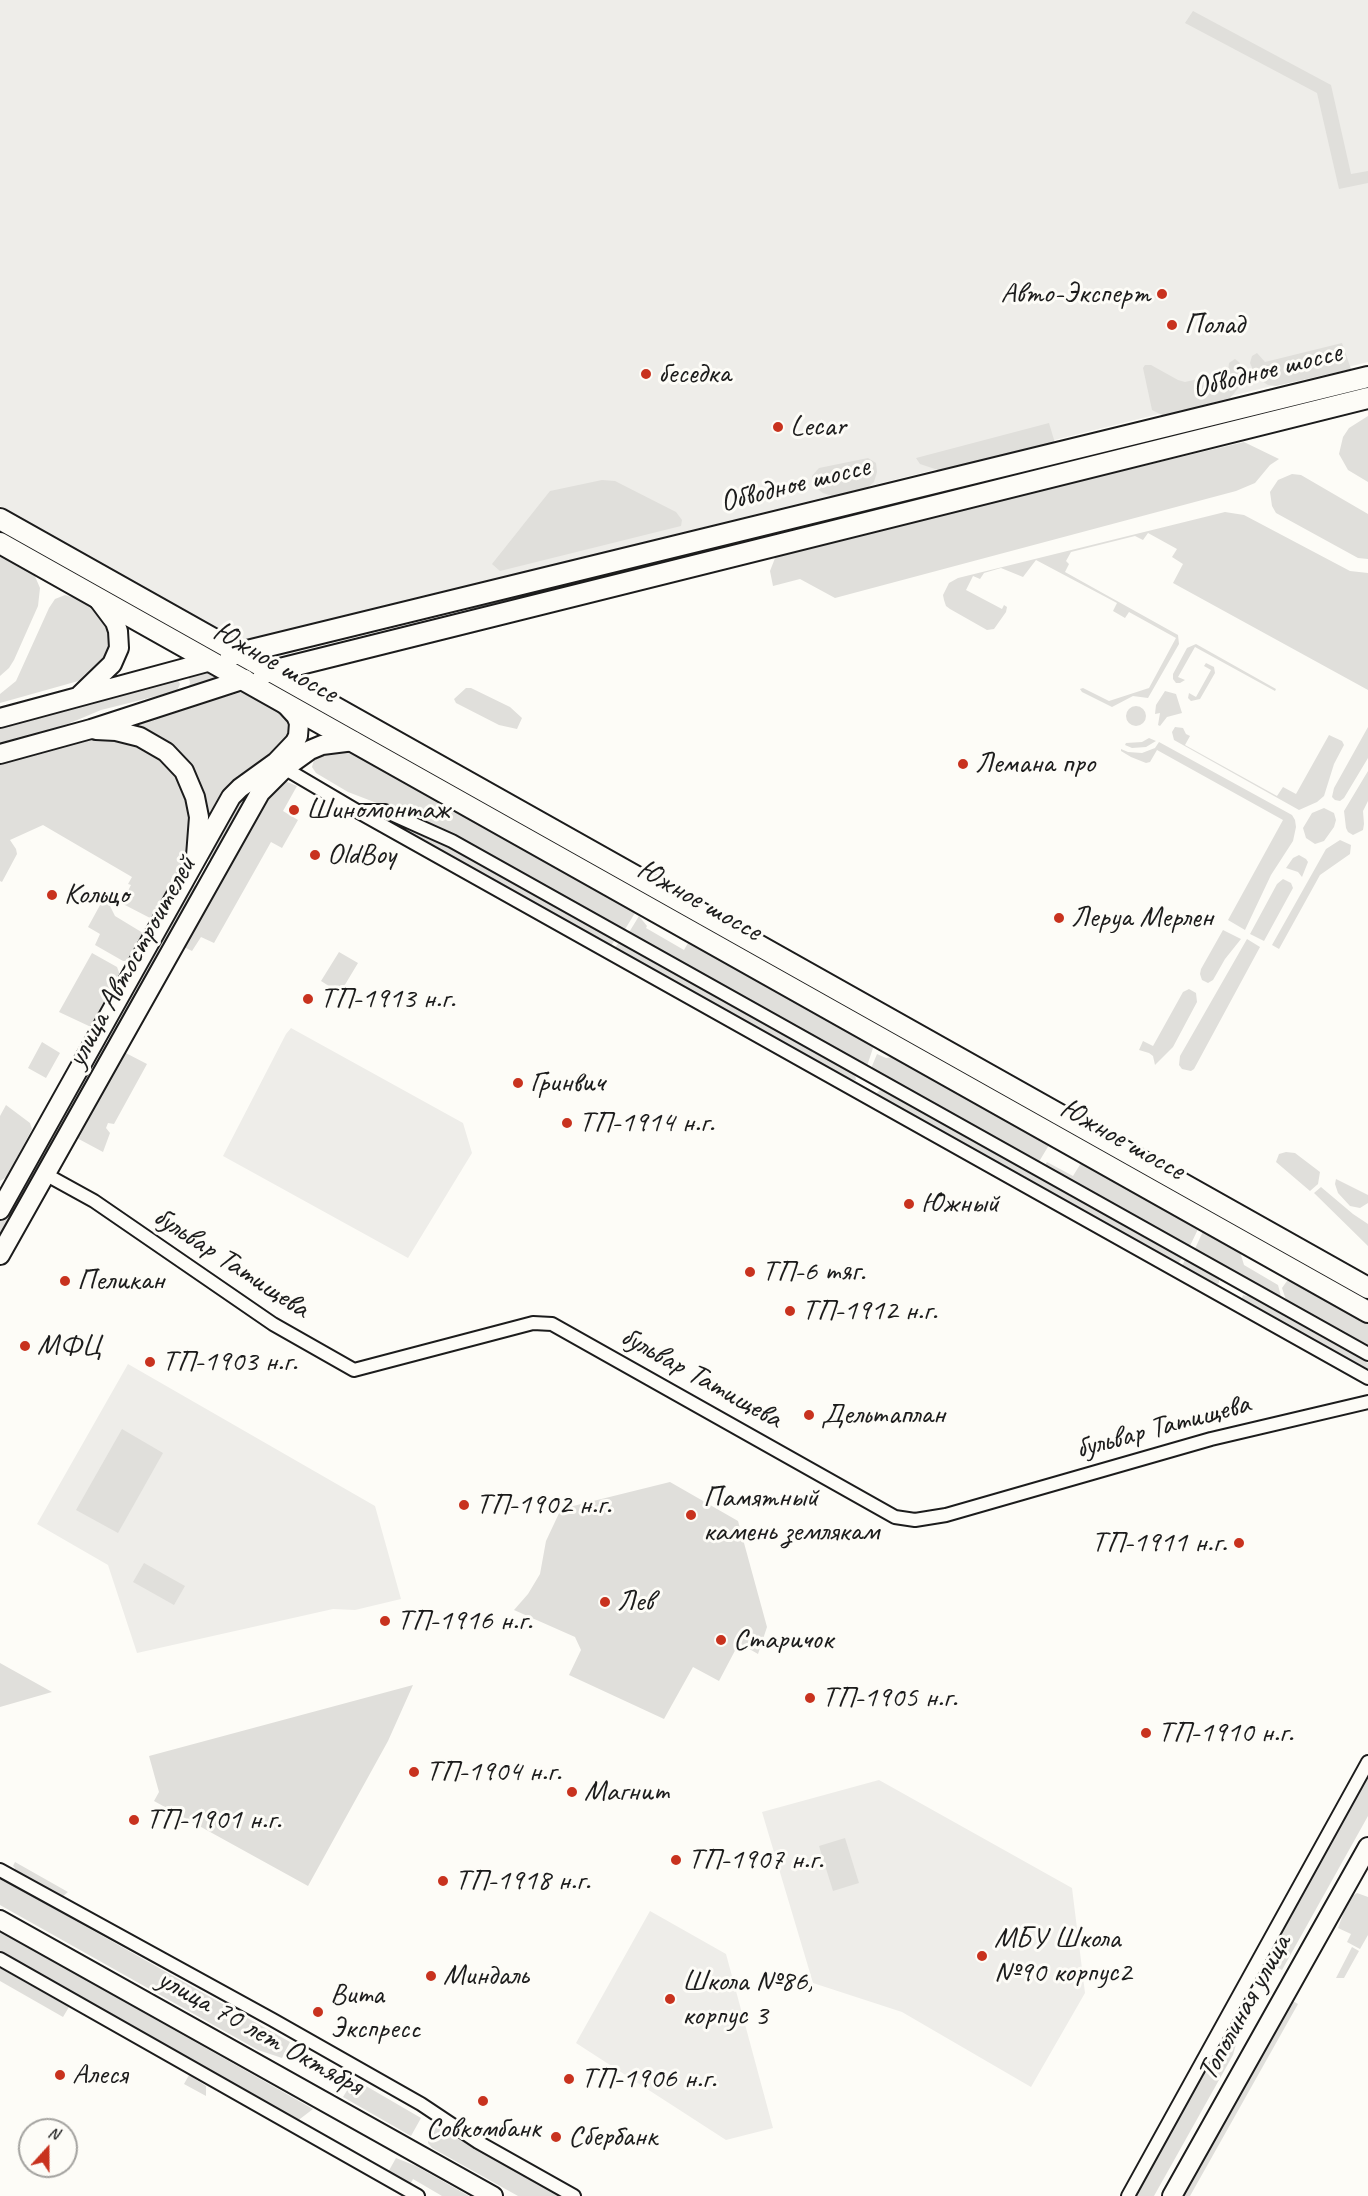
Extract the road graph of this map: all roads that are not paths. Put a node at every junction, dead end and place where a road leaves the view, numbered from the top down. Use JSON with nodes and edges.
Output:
{"nodes":[{"id":1,"x":1368,"y":377,"type":"edge"},
{"id":2,"x":1368,"y":398,"type":"edge"},
{"id":3,"x":0,"y":519,"type":"edge"},
{"id":4,"x":0,"y":543,"type":"edge"},
{"id":5,"x":96,"y":596,"type":"junction"},
{"id":6,"x":237,"y":653,"type":"junction"},
{"id":7,"x":211,"y":661,"type":"junction"},
{"id":8,"x":171,"y":672,"type":"junction"},
{"id":9,"x":270,"y":672,"type":"junction"},
{"id":10,"x":244,"y":680,"type":"junction"},
{"id":11,"x":79,"y":697,"type":"junction"},
{"id":12,"x":178,"y":700,"type":"junction"},
{"id":13,"x":284,"y":702,"type":"junction"},
{"id":14,"x":0,"y":718,"type":"edge"},
{"id":15,"x":92,"y":729,"type":"junction"},
{"id":16,"x":354,"y":741,"type":"junction"},
{"id":17,"x":3,"y":755,"type":"edge"},
{"id":18,"x":280,"y":765,"type":"junction"},
{"id":19,"x":357,"y":811,"type":"junction"},
{"id":20,"x":191,"y":870,"type":"junction"},
{"id":21,"x":208,"y":886,"type":"junction"},
{"id":22,"x":45,"y":1174,"type":"junction"},
{"id":23,"x":0,"y":1210,"type":"edge"},
{"id":24,"x":0,"y":1255,"type":"edge"},
{"id":25,"x":1368,"y":1288,"type":"edge"},
{"id":26,"x":1368,"y":1312,"type":"edge"},
{"id":27,"x":1368,"y":1354,"type":"edge"},
{"id":28,"x":1368,"y":1378,"type":"edge"},
{"id":29,"x":1368,"y":1402,"type":"edge"},
{"id":30,"x":1368,"y":1762,"type":"edge"},
{"id":31,"x":1368,"y":1847,"type":"edge"},
{"id":32,"x":0,"y":1870,"type":"edge"},
{"id":33,"x":0,"y":1920,"type":"edge"},
{"id":34,"x":0,"y":1959,"type":"edge"},
{"id":35,"x":416,"y":2196,"type":"edge"},
{"id":36,"x":493,"y":2196,"type":"edge"},
{"id":37,"x":574,"y":2196,"type":"edge"},
{"id":38,"x":1128,"y":2196,"type":"edge"},
{"id":39,"x":1172,"y":2196,"type":"edge"}],
"edges":[{"from":1,"to":6,"type":"main road","name":"Обводное шоссе"},
{"from":2,"to":9,"type":"main road","name":"Обводное шоссе"},
{"from":3,"to":6,"type":"main road","name":"Южное шоссе"},
{"from":4,"to":5,"type":"main road","name":"Южное шоссе"},
{"from":5,"to":7,"type":"main road","name":"Южное шоссе"},
{"from":5,"to":11,"type":"main road"},
{"from":6,"to":7,"type":"main road","name":"Обводное шоссе"},
{"from":6,"to":9,"type":"main road","name":"Южное шоссе"},
{"from":7,"to":8,"type":"main road"},
{"from":7,"to":10,"type":"main road","name":"Южное шоссе"},
{"from":8,"to":11,"type":"main road"},
{"from":8,"to":12,"type":"main road"},
{"from":9,"to":10,"type":"main road","name":"Обводное шоссе"},
{"from":9,"to":25,"type":"main road","name":"Южное шоссе"},
{"from":10,"to":12,"type":"main road"},
{"from":10,"to":13,"type":"main road","name":"Южное шоссе"},
{"from":11,"to":14,"type":"main road"},
{"from":12,"to":15,"type":"main road"},
{"from":13,"to":16,"type":"main road","name":"Южное шоссе"},
{"from":13,"to":18,"type":"main road","name":"улица Автостроителей"},
{"from":15,"to":17,"type":"main road"},
{"from":15,"to":20,"type":"main road","name":"улица Автостроителей"},
{"from":16,"to":18,"type":"main road","name":"улица Автостроителей"},
{"from":16,"to":26,"type":"main road","name":"Южное шоссе"},
{"from":18,"to":19,"type":"street"},
{"from":18,"to":20,"type":"main road","name":"улица Автостроителей"},
{"from":18,"to":21,"type":"main road","name":"улица Автостроителей"},
{"from":19,"to":27,"type":"street"},
{"from":19,"to":28,"type":"street"},
{"from":20,"to":21,"type":"main road"},
{"from":20,"to":23,"type":"main road","name":"улица Автостроителей"},
{"from":21,"to":22,"type":"main road","name":"улица Автостроителей"},
{"from":22,"to":24,"type":"main road","name":"улица Автостроителей"},
{"from":22,"to":29,"type":"street","name":"бульвар Татищева"},
{"from":30,"to":38,"type":"street"},
{"from":31,"to":39,"type":"main road","name":"Тополиная улица"},
{"from":32,"to":37,"type":"street"},
{"from":33,"to":36,"type":"main road","name":"улица 70 лет Октября"},
{"from":34,"to":35,"type":"street"}]}
